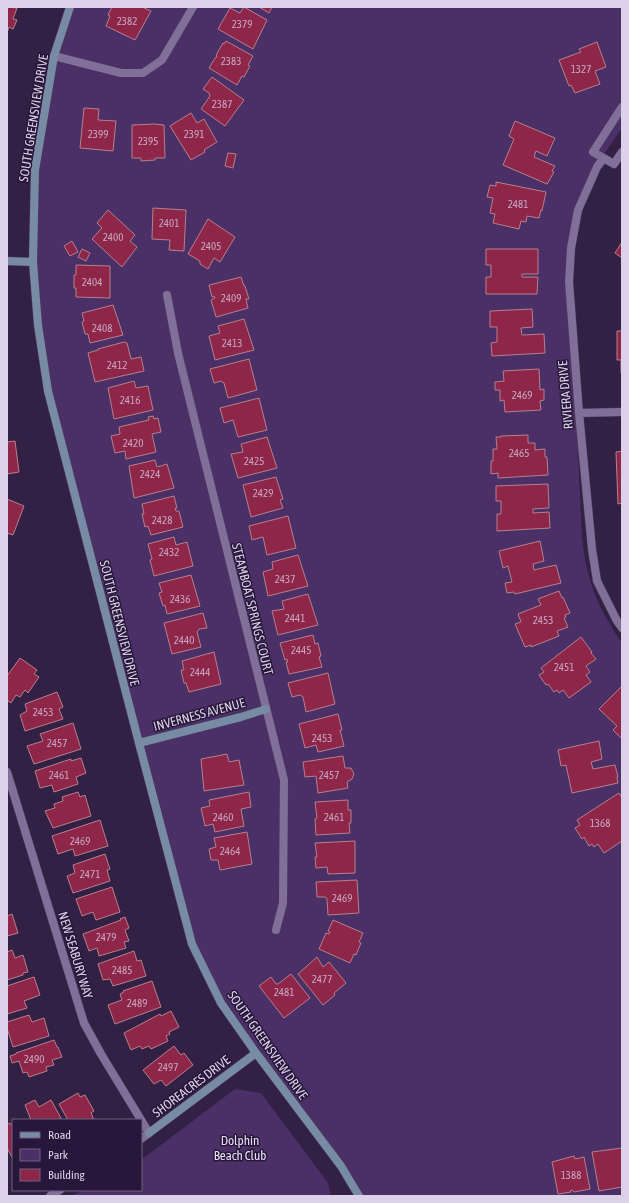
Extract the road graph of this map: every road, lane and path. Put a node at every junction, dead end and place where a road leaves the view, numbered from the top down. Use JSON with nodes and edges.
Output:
{"nodes":[{"id":1,"x":70,"y":7,"type":"edge"},
{"id":2,"x":193,"y":7,"type":"edge"},
{"id":3,"x":54,"y":56,"type":"junction"},
{"id":4,"x":622,"y":107,"type":"edge"},
{"id":5,"x":622,"y":152,"type":"edge"},
{"id":6,"x":603,"y":159,"type":"junction"},
{"id":7,"x":7,"y":261,"type":"edge"},
{"id":8,"x":33,"y":262,"type":"junction"},
{"id":9,"x":167,"y":295,"type":"dead end"},
{"id":10,"x":622,"y":412,"type":"edge"},
{"id":11,"x":578,"y":413,"type":"junction"},
{"id":12,"x":622,"y":628,"type":"edge"},
{"id":13,"x":266,"y":709,"type":"junction"},
{"id":14,"x":138,"y":742,"type":"junction"},
{"id":15,"x":7,"y":772,"type":"edge"},
{"id":16,"x":276,"y":930,"type":"dead end"},
{"id":17,"x":256,"y":1053,"type":"junction"},
{"id":18,"x":140,"y":1119,"type":"edge"},
{"id":19,"x":142,"y":1121,"type":"edge"},
{"id":20,"x":149,"y":1133,"type":"junction"},
{"id":21,"x":142,"y":1138,"type":"edge"},
{"id":22,"x":359,"y":1196,"type":"edge"}],
"edges":[{"from":1,"to":3,"type":"street","name":"SOUTH GREENSVIEW DRIVE"},
{"from":2,"to":3,"type":"street"},
{"from":3,"to":8,"type":"street","name":"SOUTH GREENSVIEW DRIVE"},
{"from":4,"to":6,"type":"street"},
{"from":5,"to":6,"type":"street"},
{"from":6,"to":11,"type":"street","name":"RIVIERA DRIVE"},
{"from":7,"to":8,"type":"street"},
{"from":8,"to":14,"type":"street","name":"SOUTH GREENSVIEW DRIVE"},
{"from":9,"to":13,"type":"street","name":"STEAMBOAT SPRINGS COURT"},
{"from":10,"to":11,"type":"street"},
{"from":11,"to":12,"type":"street","name":"RIVIERA DRIVE"},
{"from":13,"to":14,"type":"street","name":"INVERNESS AVENUE"},
{"from":13,"to":16,"type":"street","name":"STEAMBOAT SPRINGS COURT"},
{"from":14,"to":17,"type":"street","name":"SOUTH GREENSVIEW DRIVE"},
{"from":15,"to":18,"type":"street","name":"NEW SEABURY WAY"},
{"from":17,"to":20,"type":"street","name":"SHOREACRES DRIVE"},
{"from":17,"to":22,"type":"street","name":"SOUTH GREENSVIEW DRIVE"},
{"from":19,"to":20,"type":"street","name":"NEW SEABURY WAY"},
{"from":20,"to":21,"type":"street","name":"SHOREACRES DRIVE"}]}
